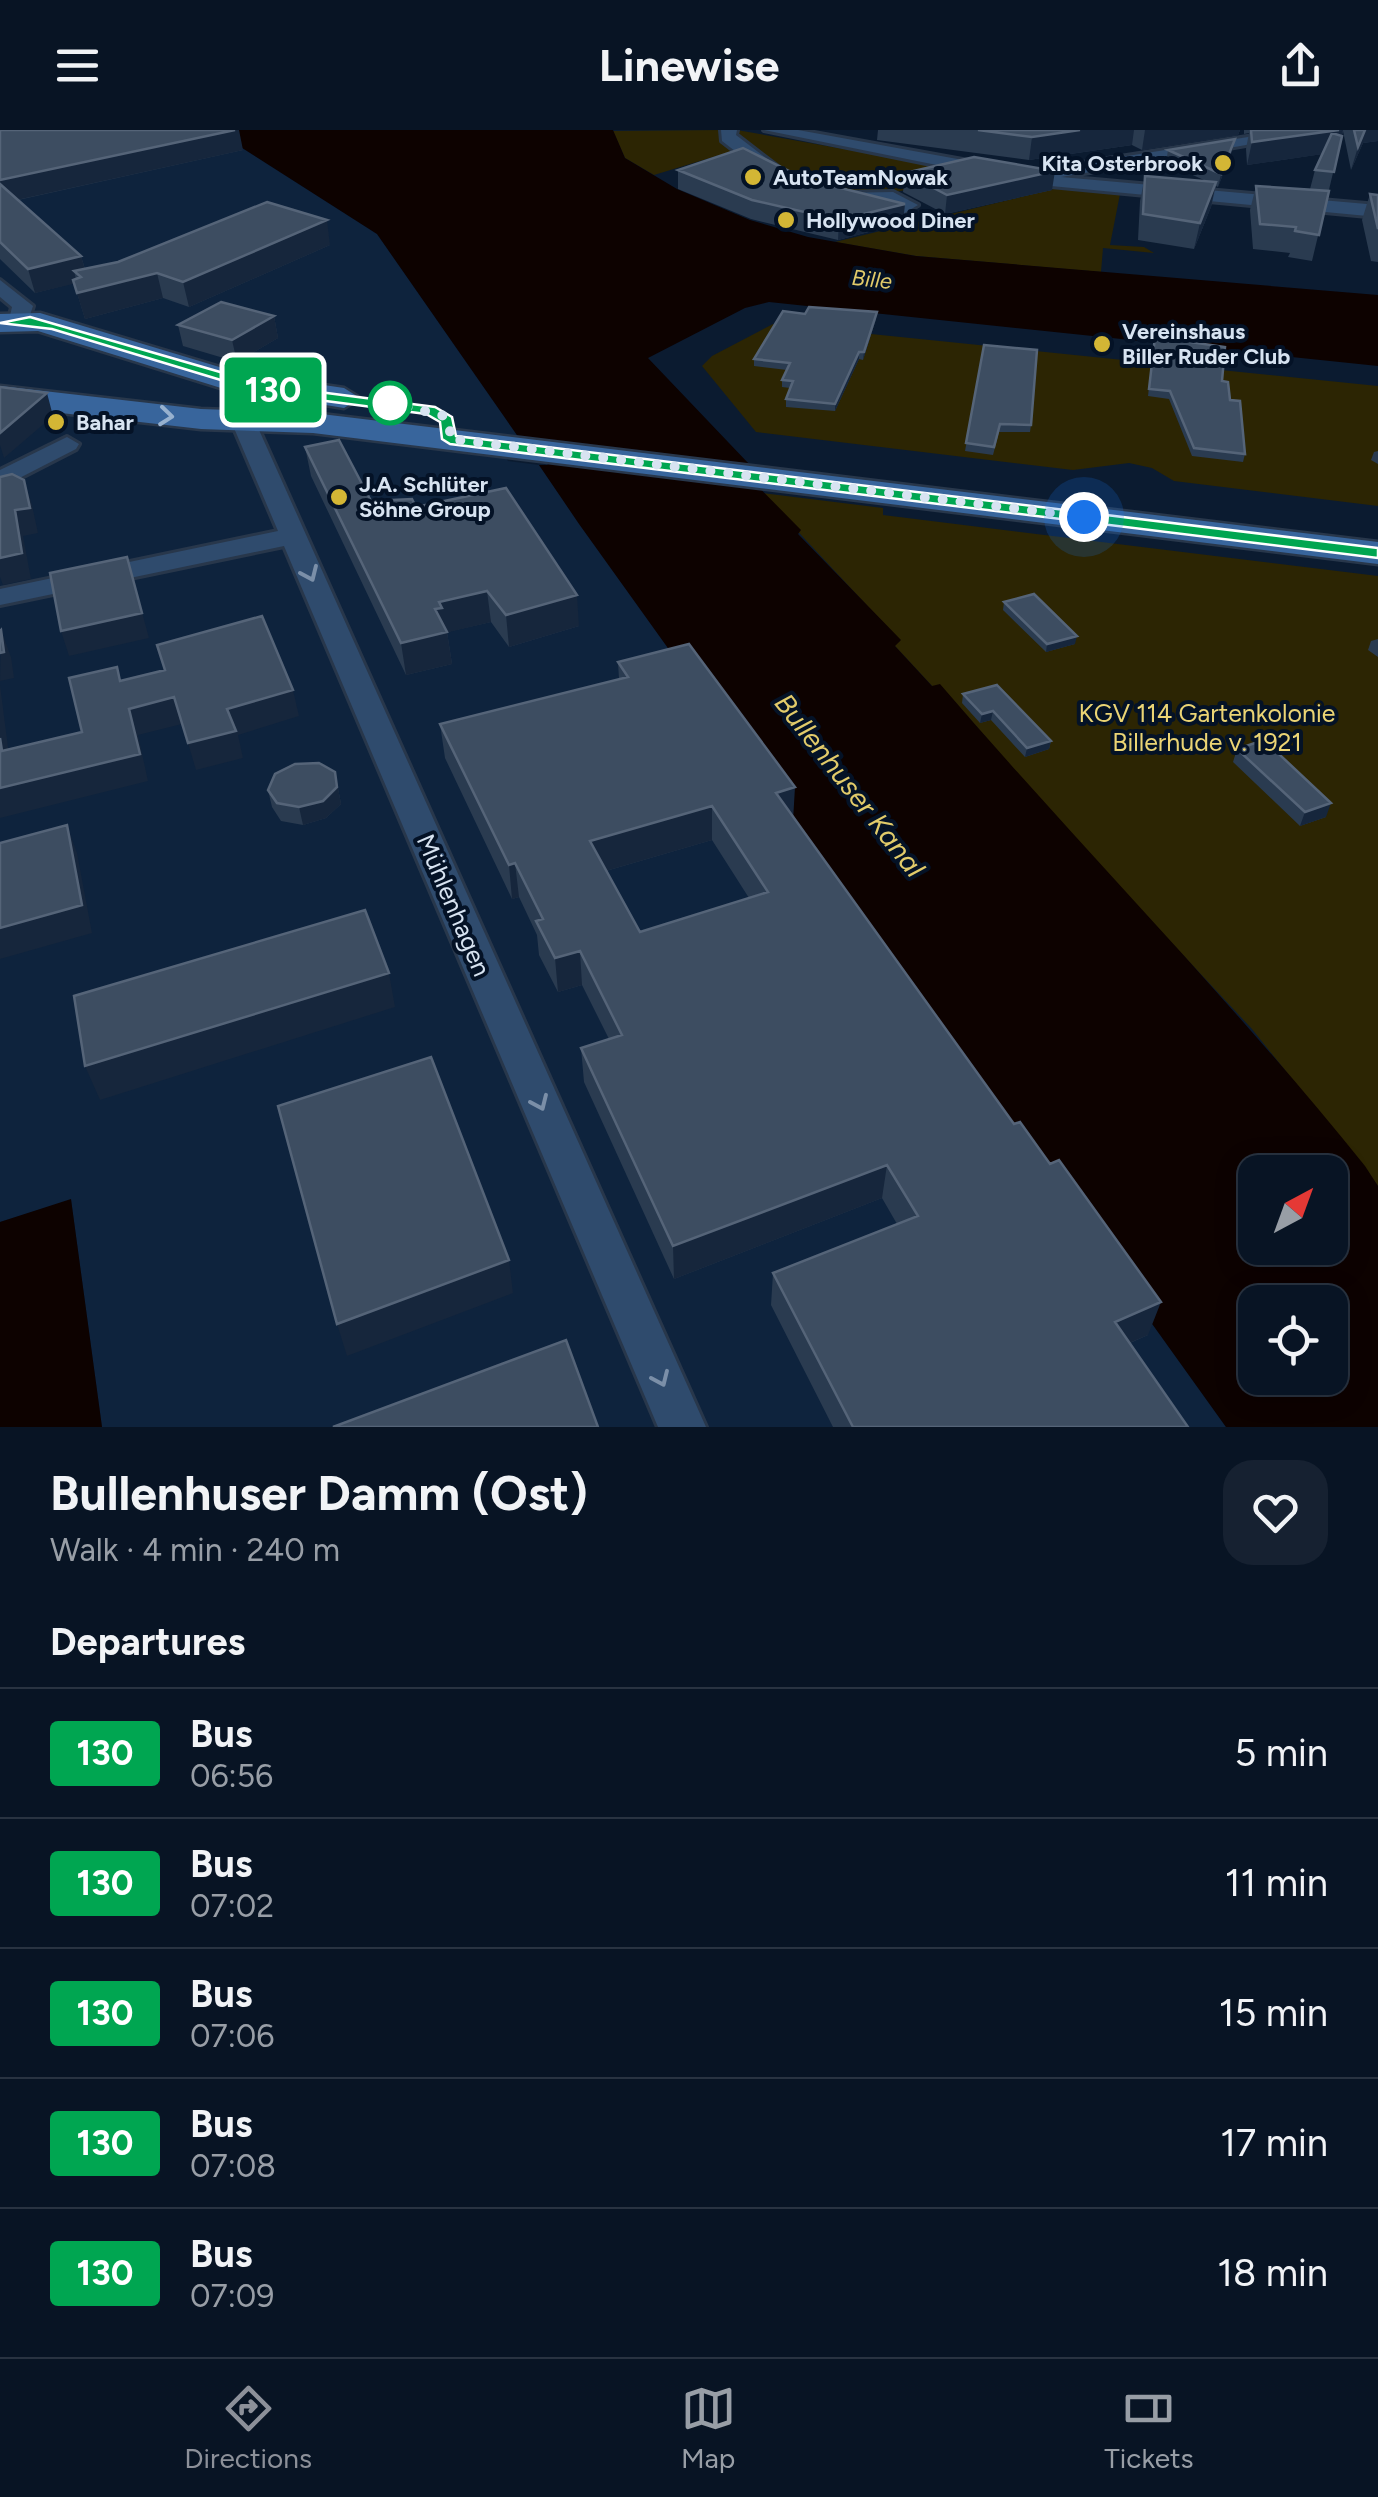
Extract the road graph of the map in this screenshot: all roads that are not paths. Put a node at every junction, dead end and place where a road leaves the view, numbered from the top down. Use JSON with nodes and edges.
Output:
{"nodes":[{"id":1,"x":729,"y":130,"type":"edge"},
{"id":2,"x":772,"y":130,"type":"edge"},
{"id":3,"x":852,"y":130,"type":"edge"},
{"id":4,"x":1324,"y":130,"type":"edge"},
{"id":5,"x":818,"y":142,"type":"junction"},
{"id":6,"x":1059,"y":178,"type":"junction"},
{"id":7,"x":840,"y":198,"type":"edge"},
{"id":8,"x":1378,"y":211,"type":"edge"},
{"id":9,"x":0,"y":286,"type":"edge"},
{"id":10,"x":10,"y":322,"type":"edge"},
{"id":11,"x":232,"y":381,"type":"junction"},
{"id":12,"x":0,"y":396,"type":"edge"},
{"id":13,"x":244,"y":420,"type":"junction"},
{"id":14,"x":450,"y":439,"type":"junction"},
{"id":15,"x":68,"y":444,"type":"dead end"},
{"id":16,"x":0,"y":480,"type":"edge"},
{"id":17,"x":293,"y":536,"type":"junction"},
{"id":18,"x":1378,"y":553,"type":"edge"},
{"id":19,"x":0,"y":597,"type":"edge"},
{"id":20,"x":682,"y":1427,"type":"edge"}],
"edges":[{"from":1,"to":7,"type":"street"},
{"from":2,"to":5,"type":"street"},
{"from":3,"to":5,"type":"street"},
{"from":4,"to":6,"type":"street"},
{"from":5,"to":6,"type":"street"},
{"from":6,"to":8,"type":"street"},
{"from":9,"to":10,"type":"street"},
{"from":10,"to":11,"type":"street"},
{"from":11,"to":13,"type":"street","name":"Mühlenhagen"},
{"from":11,"to":14,"type":"street"},
{"from":12,"to":13,"type":"street","one_way":true},
{"from":13,"to":14,"type":"street"},
{"from":13,"to":17,"type":"street","name":"Mühlenhagen"},
{"from":14,"to":18,"type":"street"},
{"from":15,"to":16,"type":"street"},
{"from":17,"to":19,"type":"street"},
{"from":17,"to":20,"type":"street","name":"Mühlenhagen","one_way":true}]}
